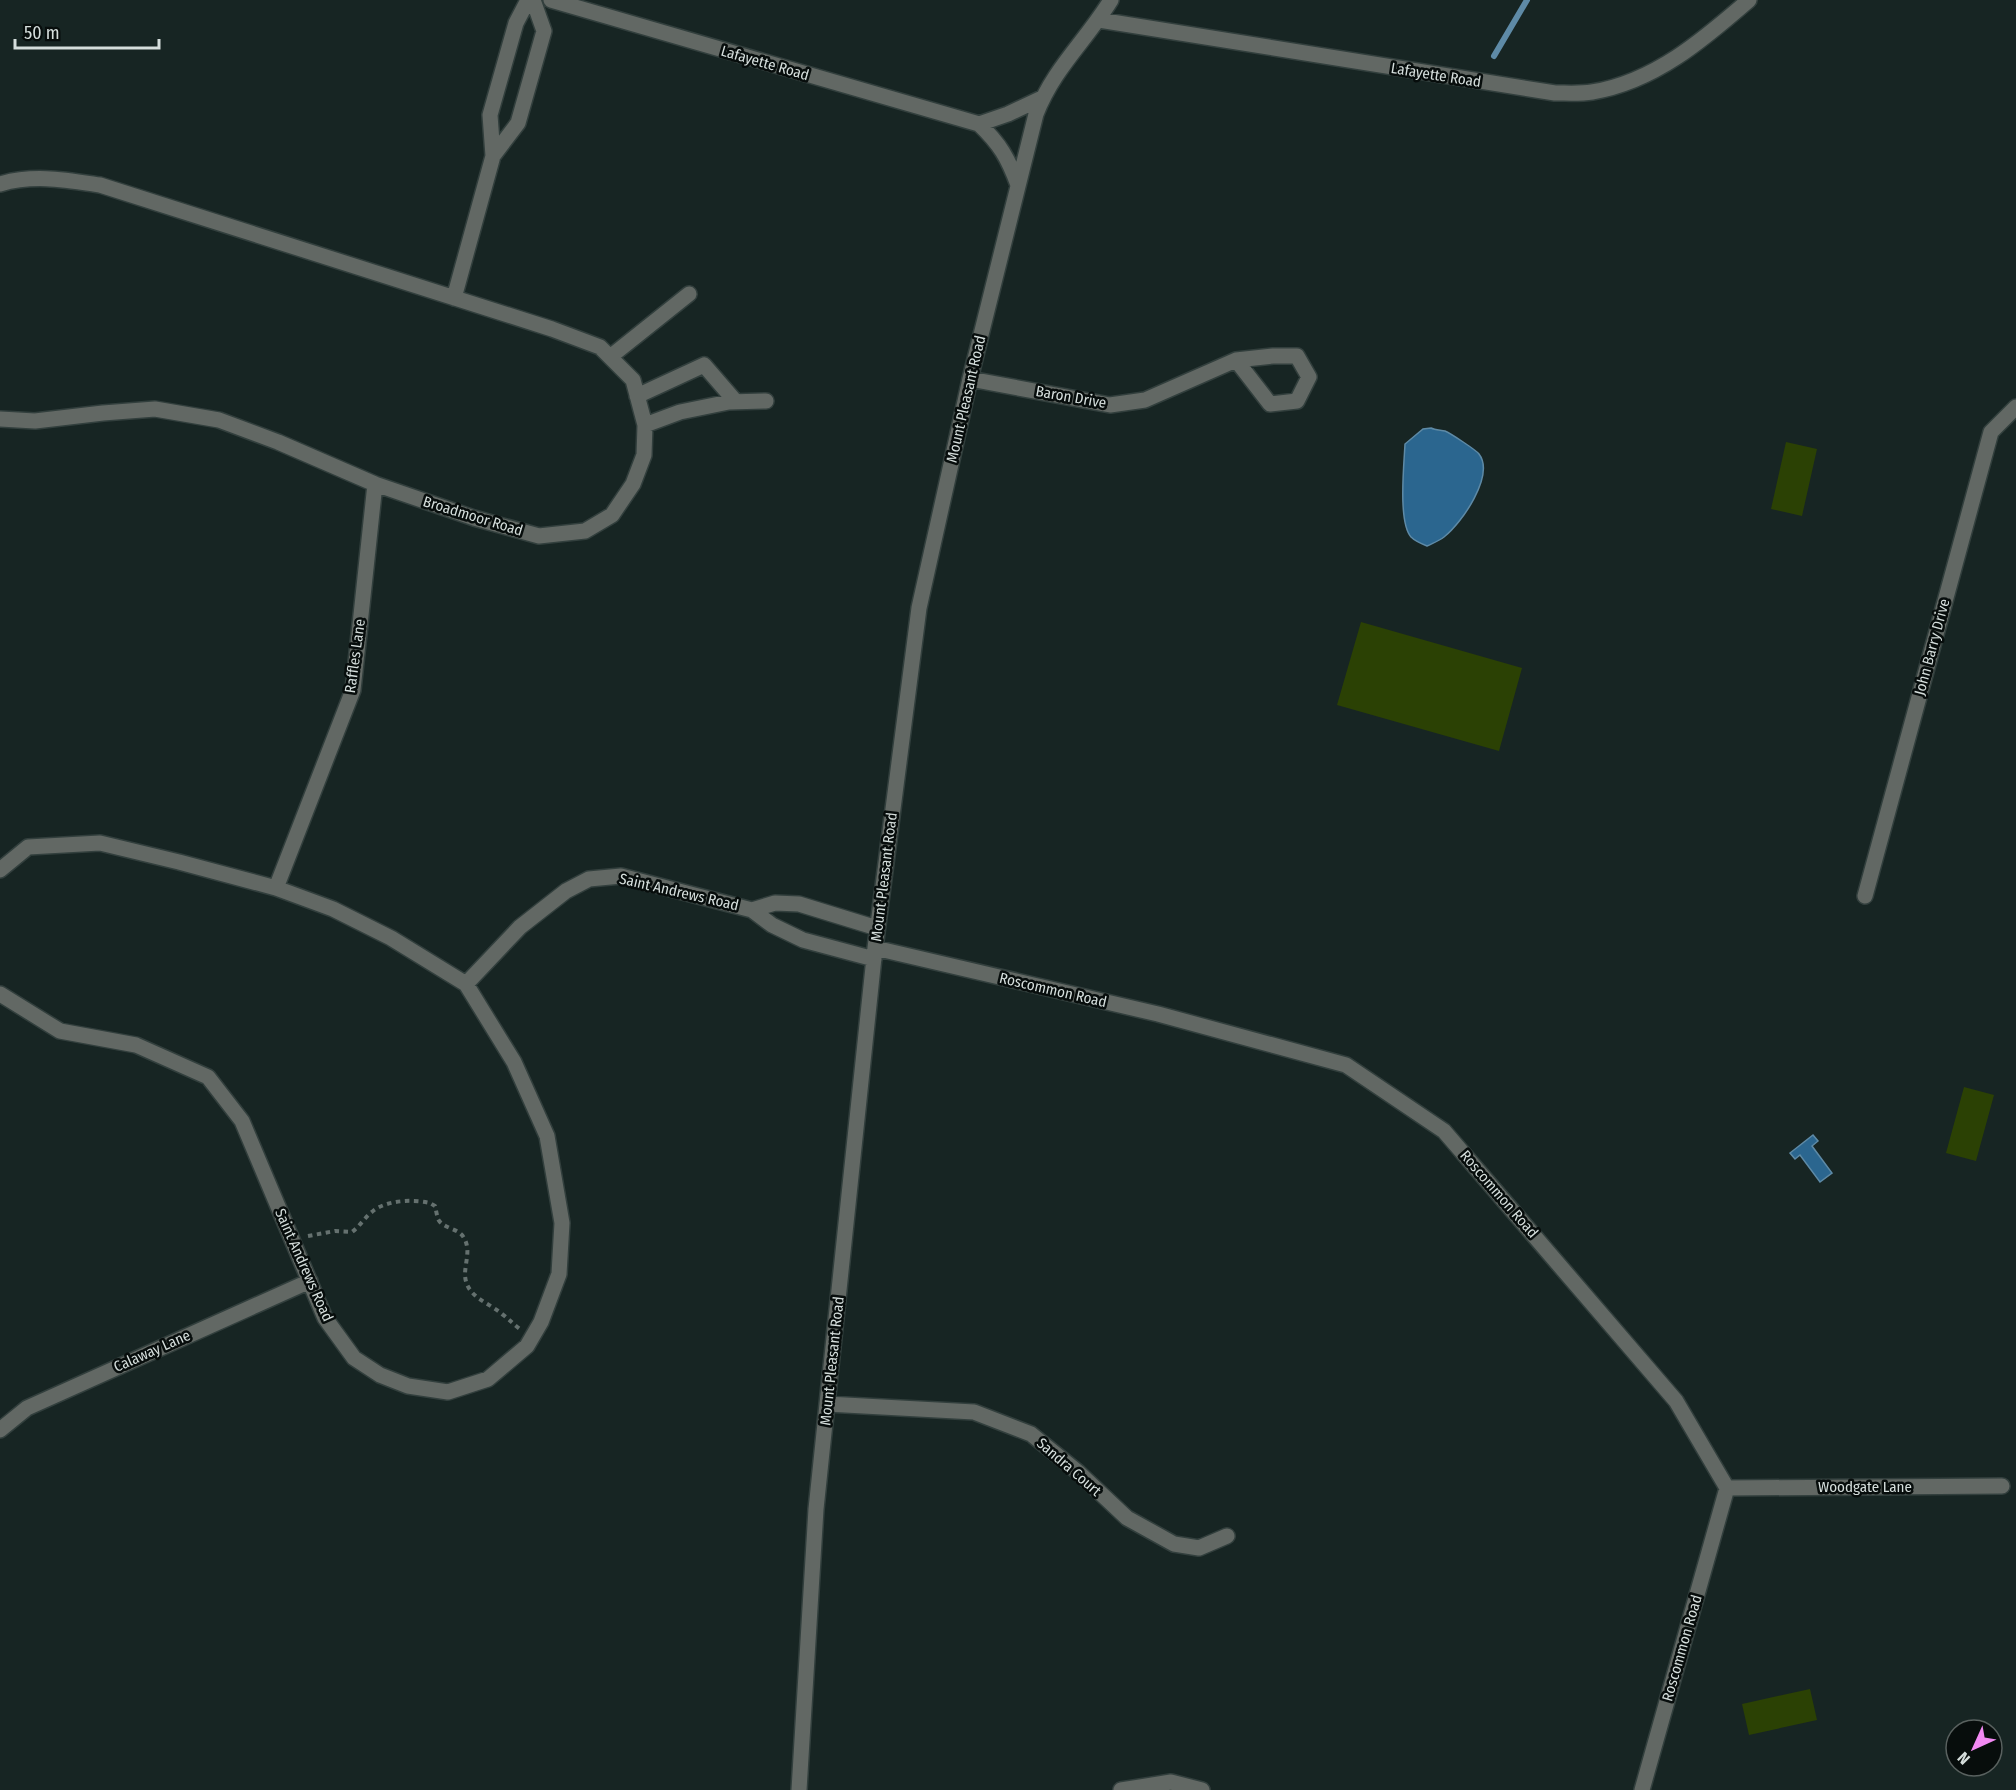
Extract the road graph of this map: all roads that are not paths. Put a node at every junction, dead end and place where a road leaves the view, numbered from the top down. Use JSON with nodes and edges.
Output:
{"nodes":[{"id":1,"x":528,"y":0,"type":"edge"},
{"id":2,"x":533,"y":0,"type":"edge"},
{"id":3,"x":551,"y":0,"type":"edge"},
{"id":4,"x":1111,"y":0,"type":"edge"},
{"id":5,"x":1749,"y":0,"type":"edge"},
{"id":6,"x":1099,"y":20,"type":"junction"},
{"id":7,"x":1042,"y":98,"type":"junction"},
{"id":8,"x":979,"y":124,"type":"junction"},
{"id":9,"x":494,"y":156,"type":"junction"},
{"id":10,"x":0,"y":184,"type":"edge"},
{"id":11,"x":1018,"y":185,"type":"junction"},
{"id":12,"x":689,"y":294,"type":"dead end"},
{"id":13,"x":454,"y":298,"type":"junction"},
{"id":14,"x":610,"y":357,"type":"junction"},
{"id":15,"x":1236,"y":360,"type":"junction"},
{"id":16,"x":970,"y":379,"type":"junction"},
{"id":17,"x":637,"y":396,"type":"junction"},
{"id":18,"x":765,"y":401,"type":"dead end"},
{"id":19,"x":736,"y":402,"type":"junction"},
{"id":20,"x":2016,"y":407,"type":"edge"},
{"id":21,"x":0,"y":419,"type":"edge"},
{"id":22,"x":645,"y":425,"type":"junction"},
{"id":23,"x":375,"y":484,"type":"junction"},
{"id":24,"x":0,"y":870,"type":"edge"},
{"id":25,"x":276,"y":888,"type":"junction"},
{"id":26,"x":1865,"y":896,"type":"dead end"},
{"id":27,"x":752,"y":910,"type":"junction"},
{"id":28,"x":877,"y":928,"type":"junction"},
{"id":29,"x":874,"y":953,"type":"junction"},
{"id":30,"x":466,"y":984,"type":"junction"},
{"id":31,"x":0,"y":994,"type":"edge"},
{"id":32,"x":310,"y":1281,"type":"junction"},
{"id":33,"x":827,"y":1404,"type":"junction"},
{"id":34,"x":0,"y":1430,"type":"edge"},
{"id":35,"x":2002,"y":1486,"type":"dead end"},
{"id":36,"x":1727,"y":1488,"type":"junction"},
{"id":37,"x":1227,"y":1536,"type":"dead end"},
{"id":38,"x":799,"y":1790,"type":"edge"},
{"id":39,"x":1121,"y":1790,"type":"edge"},
{"id":40,"x":1202,"y":1790,"type":"edge"},
{"id":41,"x":1642,"y":1790,"type":"edge"}],
"edges":[{"from":1,"to":9,"type":"street"},
{"from":2,"to":9,"type":"street"},
{"from":3,"to":8,"type":"street","name":"Lafayette Road"},
{"from":4,"to":6,"type":"street","name":"Mount Pleasant Road"},
{"from":5,"to":6,"type":"street","name":"Lafayette Road"},
{"from":6,"to":7,"type":"street","name":"Mount Pleasant Road"},
{"from":7,"to":8,"type":"street"},
{"from":7,"to":11,"type":"street","name":"Mount Pleasant Road"},
{"from":8,"to":11,"type":"street","name":"Lafayette Road"},
{"from":9,"to":13,"type":"street"},
{"from":10,"to":13,"type":"street","name":"Broadmoor Road"},
{"from":11,"to":16,"type":"street","name":"Mount Pleasant Road"},
{"from":12,"to":14,"type":"street"},
{"from":13,"to":14,"type":"street","name":"Broadmoor Road"},
{"from":14,"to":17,"type":"street","name":"Broadmoor Road"},
{"from":15,"to":15,"type":"street","name":"Baron Drive"},
{"from":15,"to":16,"type":"street","name":"Baron Drive"},
{"from":16,"to":28,"type":"street","name":"Mount Pleasant Road"},
{"from":17,"to":19,"type":"street"},
{"from":17,"to":22,"type":"street","name":"Broadmoor Road"},
{"from":18,"to":19,"type":"street"},
{"from":19,"to":22,"type":"street"},
{"from":20,"to":26,"type":"street","name":"John Barry Drive"},
{"from":21,"to":23,"type":"street","name":"Broadmoor Road"},
{"from":22,"to":23,"type":"street","name":"Broadmoor Road"},
{"from":23,"to":25,"type":"street","name":"Raffles Lane"},
{"from":24,"to":25,"type":"street","name":"Saint Andrews Road"},
{"from":25,"to":30,"type":"street","name":"Saint Andrews Road"},
{"from":27,"to":28,"type":"street","name":"Saint Andrews Road"},
{"from":27,"to":29,"type":"street","name":"Saint Andrews Road"},
{"from":27,"to":30,"type":"street","name":"Saint Andrews Road"},
{"from":28,"to":29,"type":"street","name":"Mount Pleasant Road"},
{"from":29,"to":33,"type":"street","name":"Mount Pleasant Road"},
{"from":29,"to":36,"type":"street","name":"Roscommon Road"},
{"from":30,"to":32,"type":"street","name":"Saint Andrews Road"},
{"from":31,"to":32,"type":"street","name":"Saint Andrews Road"},
{"from":32,"to":34,"type":"street","name":"Calaway Lane"},
{"from":33,"to":37,"type":"street","name":"Sandra Court"},
{"from":33,"to":38,"type":"street","name":"Mount Pleasant Road"},
{"from":35,"to":36,"type":"street","name":"Woodgate Lane"},
{"from":36,"to":41,"type":"street","name":"Roscommon Road"},
{"from":39,"to":40,"type":"street"}]}
